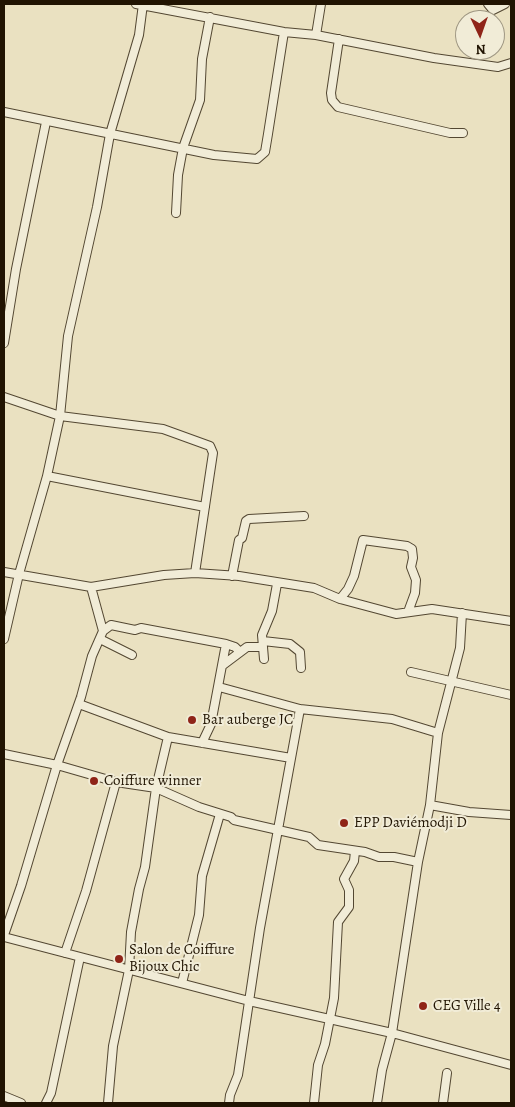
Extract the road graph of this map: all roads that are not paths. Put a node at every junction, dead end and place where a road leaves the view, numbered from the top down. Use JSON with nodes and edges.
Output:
{"nodes":[{"id":1,"x":141,"y":4,"type":"edge"},
{"id":2,"x":321,"y":4,"type":"edge"},
{"id":3,"x":488,"y":4,"type":"edge"},
{"id":4,"x":505,"y":4,"type":"edge"},
{"id":5,"x":210,"y":17,"type":"junction"},
{"id":6,"x":284,"y":32,"type":"junction"},
{"id":7,"x":316,"y":35,"type":"junction"},
{"id":8,"x":339,"y":39,"type":"junction"},
{"id":9,"x":511,"y":63,"type":"edge"},
{"id":10,"x":4,"y":112,"type":"edge"},
{"id":11,"x":46,"y":122,"type":"junction"},
{"id":12,"x":463,"y":133,"type":"dead end"},
{"id":13,"x":110,"y":134,"type":"junction"},
{"id":14,"x":183,"y":148,"type":"junction"},
{"id":15,"x":176,"y":213,"type":"dead end"},
{"id":16,"x":4,"y":343,"type":"edge"},
{"id":17,"x":4,"y":397,"type":"edge"},
{"id":18,"x":60,"y":416,"type":"junction"},
{"id":19,"x":47,"y":476,"type":"junction"},
{"id":20,"x":205,"y":507,"type":"junction"},
{"id":21,"x":304,"y":516,"type":"dead end"},
{"id":22,"x":4,"y":572,"type":"edge"},
{"id":23,"x":195,"y":573,"type":"junction"},
{"id":24,"x":19,"y":575,"type":"junction"},
{"id":25,"x":232,"y":576,"type":"junction"},
{"id":26,"x":277,"y":584,"type":"junction"},
{"id":27,"x":91,"y":587,"type":"junction"},
{"id":28,"x":340,"y":599,"type":"junction"},
{"id":29,"x":408,"y":612,"type":"junction"},
{"id":30,"x":462,"y":613,"type":"junction"},
{"id":31,"x":511,"y":621,"type":"edge"},
{"id":32,"x":101,"y":635,"type":"junction"},
{"id":33,"x":4,"y":638,"type":"edge"},
{"id":34,"x":226,"y":644,"type":"junction"},
{"id":35,"x":263,"y":644,"type":"junction"},
{"id":36,"x":240,"y":652,"type":"junction"},
{"id":37,"x":132,"y":655,"type":"dead end"},
{"id":38,"x":264,"y":659,"type":"dead end"},
{"id":39,"x":223,"y":665,"type":"junction"},
{"id":40,"x":301,"y":668,"type":"dead end"},
{"id":41,"x":411,"y":672,"type":"dead end"},
{"id":42,"x":451,"y":681,"type":"junction"},
{"id":43,"x":219,"y":687,"type":"junction"},
{"id":44,"x":511,"y":695,"type":"edge"},
{"id":45,"x":79,"y":704,"type":"junction"},
{"id":46,"x":300,"y":709,"type":"junction"},
{"id":47,"x":438,"y":733,"type":"junction"},
{"id":48,"x":168,"y":737,"type":"junction"},
{"id":49,"x":202,"y":743,"type":"junction"},
{"id":50,"x":4,"y":754,"type":"edge"},
{"id":51,"x":291,"y":758,"type":"junction"},
{"id":52,"x":57,"y":765,"type":"junction"},
{"id":53,"x":116,"y":782,"type":"junction"},
{"id":54,"x":156,"y":788,"type":"junction"},
{"id":55,"x":430,"y":805,"type":"junction"},
{"id":56,"x":220,"y":814,"type":"junction"},
{"id":57,"x":511,"y":816,"type":"edge"},
{"id":58,"x":277,"y":830,"type":"junction"},
{"id":59,"x":355,"y":851,"type":"junction"},
{"id":60,"x":418,"y":862,"type":"junction"},
{"id":61,"x":4,"y":936,"type":"edge"},
{"id":62,"x":65,"y":954,"type":"junction"},
{"id":63,"x":80,"y":957,"type":"junction"},
{"id":64,"x":128,"y":970,"type":"junction"},
{"id":65,"x":182,"y":984,"type":"junction"},
{"id":66,"x":249,"y":1001,"type":"junction"},
{"id":67,"x":329,"y":1019,"type":"junction"},
{"id":68,"x":392,"y":1033,"type":"junction"},
{"id":69,"x":511,"y":1065,"type":"edge"},
{"id":70,"x":447,"y":1072,"type":"dead end"},
{"id":71,"x":4,"y":1096,"type":"edge"},
{"id":72,"x":21,"y":1103,"type":"edge"},
{"id":73,"x":46,"y":1103,"type":"edge"},
{"id":74,"x":108,"y":1103,"type":"edge"},
{"id":75,"x":229,"y":1103,"type":"edge"},
{"id":76,"x":314,"y":1103,"type":"edge"},
{"id":77,"x":377,"y":1103,"type":"edge"},
{"id":78,"x":443,"y":1103,"type":"edge"}],
"edges":[{"from":1,"to":5,"type":"street"},
{"from":1,"to":13,"type":"street"},
{"from":2,"to":7,"type":"street"},
{"from":3,"to":4,"type":"street"},
{"from":5,"to":6,"type":"street"},
{"from":5,"to":14,"type":"street"},
{"from":6,"to":7,"type":"street"},
{"from":6,"to":14,"type":"street"},
{"from":7,"to":8,"type":"street"},
{"from":8,"to":9,"type":"street"},
{"from":8,"to":12,"type":"street"},
{"from":10,"to":11,"type":"street"},
{"from":11,"to":13,"type":"street"},
{"from":11,"to":16,"type":"street"},
{"from":13,"to":14,"type":"street"},
{"from":13,"to":18,"type":"street"},
{"from":14,"to":15,"type":"street"},
{"from":17,"to":18,"type":"street"},
{"from":18,"to":19,"type":"street"},
{"from":18,"to":20,"type":"street"},
{"from":19,"to":20,"type":"street"},
{"from":19,"to":24,"type":"street"},
{"from":20,"to":23,"type":"street"},
{"from":21,"to":25,"type":"street"},
{"from":22,"to":24,"type":"street"},
{"from":23,"to":25,"type":"street"},
{"from":23,"to":27,"type":"street"},
{"from":24,"to":27,"type":"street"},
{"from":24,"to":33,"type":"street"},
{"from":25,"to":26,"type":"street"},
{"from":26,"to":28,"type":"street"},
{"from":26,"to":35,"type":"street"},
{"from":27,"to":32,"type":"street"},
{"from":28,"to":29,"type":"street"},
{"from":28,"to":29,"type":"street"},
{"from":29,"to":30,"type":"street"},
{"from":30,"to":31,"type":"street"},
{"from":30,"to":42,"type":"street"},
{"from":32,"to":34,"type":"street"},
{"from":32,"to":37,"type":"street"},
{"from":32,"to":45,"type":"street"},
{"from":34,"to":36,"type":"street"},
{"from":34,"to":39,"type":"street"},
{"from":35,"to":36,"type":"street"},
{"from":35,"to":38,"type":"street"},
{"from":35,"to":40,"type":"street"},
{"from":36,"to":39,"type":"street"},
{"from":39,"to":43,"type":"street"},
{"from":41,"to":42,"type":"street"},
{"from":42,"to":44,"type":"street"},
{"from":42,"to":47,"type":"street"},
{"from":43,"to":46,"type":"street"},
{"from":43,"to":49,"type":"street"},
{"from":45,"to":48,"type":"street"},
{"from":45,"to":52,"type":"street"},
{"from":46,"to":47,"type":"street"},
{"from":46,"to":51,"type":"street"},
{"from":47,"to":55,"type":"street"},
{"from":48,"to":49,"type":"street"},
{"from":48,"to":54,"type":"street"},
{"from":49,"to":51,"type":"street"},
{"from":50,"to":52,"type":"street"},
{"from":51,"to":58,"type":"street"},
{"from":52,"to":53,"type":"street"},
{"from":52,"to":61,"type":"street"},
{"from":53,"to":54,"type":"street"},
{"from":53,"to":62,"type":"street"},
{"from":54,"to":56,"type":"street"},
{"from":54,"to":64,"type":"street"},
{"from":55,"to":57,"type":"street"},
{"from":55,"to":60,"type":"street"},
{"from":56,"to":58,"type":"street"},
{"from":56,"to":65,"type":"street"},
{"from":58,"to":59,"type":"street"},
{"from":58,"to":66,"type":"street"},
{"from":59,"to":60,"type":"street"},
{"from":59,"to":67,"type":"street"},
{"from":60,"to":68,"type":"street"},
{"from":61,"to":62,"type":"street"},
{"from":62,"to":63,"type":"street"},
{"from":63,"to":64,"type":"street"},
{"from":63,"to":73,"type":"street"},
{"from":64,"to":65,"type":"street"},
{"from":64,"to":74,"type":"street"},
{"from":65,"to":66,"type":"street"},
{"from":66,"to":67,"type":"street"},
{"from":66,"to":75,"type":"street"},
{"from":67,"to":68,"type":"street"},
{"from":67,"to":76,"type":"street"},
{"from":68,"to":69,"type":"street"},
{"from":68,"to":77,"type":"street"},
{"from":70,"to":78,"type":"street"},
{"from":71,"to":72,"type":"street"}]}
